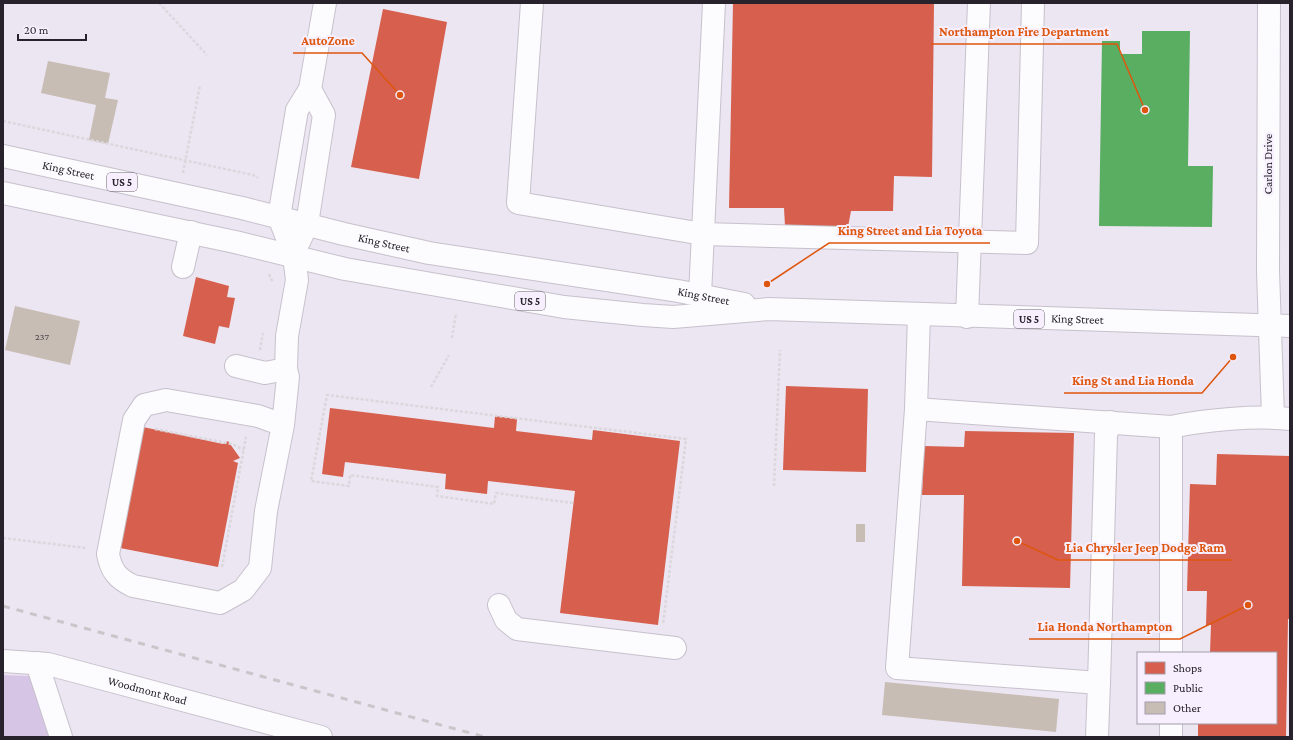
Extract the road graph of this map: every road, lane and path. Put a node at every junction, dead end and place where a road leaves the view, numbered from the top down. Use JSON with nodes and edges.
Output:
{"nodes":[{"id":1,"x":160,"y":3,"type":"edge"},
{"id":2,"x":325,"y":3,"type":"edge"},
{"id":3,"x":532,"y":3,"type":"edge"},
{"id":4,"x":714,"y":3,"type":"edge"},
{"id":5,"x":979,"y":3,"type":"edge"},
{"id":6,"x":1033,"y":3,"type":"edge"},
{"id":7,"x":1269,"y":3,"type":"edge"},
{"id":8,"x":207,"y":55,"type":"dead end"},
{"id":9,"x":200,"y":85,"type":"dead end"},
{"id":10,"x":310,"y":89,"type":"junction"},
{"id":11,"x":3,"y":121,"type":"edge"},
{"id":12,"x":3,"y":156,"type":"edge"},
{"id":13,"x":185,"y":160,"type":"junction"},
{"id":14,"x":183,"y":173,"type":"dead end"},
{"id":15,"x":258,"y":178,"type":"dead end"},
{"id":16,"x":3,"y":193,"type":"edge"},
{"id":17,"x":279,"y":217,"type":"junction"},
{"id":18,"x":307,"y":224,"type":"junction"},
{"id":19,"x":191,"y":232,"type":"junction"},
{"id":20,"x":704,"y":234,"type":"junction"},
{"id":21,"x":970,"y":242,"type":"junction"},
{"id":22,"x":294,"y":256,"type":"junction"},
{"id":23,"x":183,"y":267,"type":"dead end"},
{"id":24,"x":700,"y":295,"type":"junction"},
{"id":25,"x":769,"y":309,"type":"junction"},
{"id":26,"x":456,"y":313,"type":"dead end"},
{"id":27,"x":919,"y":315,"type":"junction"},
{"id":28,"x":967,"y":317,"type":"junction"},
{"id":29,"x":1280,"y":326,"type":"edge"},
{"id":30,"x":452,"y":338,"type":"dead end"},
{"id":31,"x":780,"y":350,"type":"dead end"},
{"id":32,"x":449,"y":355,"type":"dead end"},
{"id":33,"x":236,"y":366,"type":"dead end"},
{"id":34,"x":286,"y":369,"type":"junction"},
{"id":35,"x":431,"y":387,"type":"dead end"},
{"id":36,"x":421,"y":404,"type":"dead end"},
{"id":37,"x":419,"y":408,"type":"junction"},
{"id":38,"x":916,"y":409,"type":"junction"},
{"id":39,"x":1281,"y":418,"type":"edge"},
{"id":40,"x":1110,"y":422,"type":"junction"},
{"id":41,"x":134,"y":425,"type":"junction"},
{"id":42,"x":284,"y":425,"type":"junction"},
{"id":43,"x":1171,"y":427,"type":"junction"},
{"id":44,"x":247,"y":434,"type":"dead end"},
{"id":45,"x":244,"y":450,"type":"junction"},
{"id":46,"x":774,"y":486,"type":"dead end"},
{"id":47,"x":573,"y":503,"type":"dead end"},
{"id":48,"x":3,"y":538,"type":"edge"},
{"id":49,"x":88,"y":547,"type":"dead end"},
{"id":50,"x":222,"y":567,"type":"dead end"},
{"id":51,"x":499,"y":605,"type":"dead end"},
{"id":52,"x":667,"y":647,"type":"joint"},
{"id":53,"x":1171,"y":652,"type":"edge"},
{"id":54,"x":3,"y":661,"type":"edge"},
{"id":55,"x":37,"y":663,"type":"junction"},
{"id":56,"x":1099,"y":684,"type":"junction"},
{"id":57,"x":1171,"y":724,"type":"edge"},
{"id":58,"x":291,"y":733,"type":"edge"},
{"id":59,"x":61,"y":737,"type":"edge"},
{"id":60,"x":321,"y":737,"type":"edge"},
{"id":61,"x":1097,"y":737,"type":"edge"},
{"id":62,"x":1171,"y":737,"type":"edge"}],
"edges":[{"from":1,"to":8,"type":"path"},
{"from":2,"to":10,"type":"main road"},
{"from":3,"to":20,"type":"main road"},
{"from":4,"to":20,"type":"main road"},
{"from":5,"to":21,"type":"main road"},
{"from":6,"to":21,"type":"main road"},
{"from":7,"to":29,"type":"main road","name":"Carlon Drive"},
{"from":9,"to":13,"type":"path"},
{"from":10,"to":17,"type":"main road"},
{"from":10,"to":18,"type":"main road"},
{"from":11,"to":13,"type":"path"},
{"from":12,"to":17,"type":"main road","name":"King Street","number":"US 5"},
{"from":13,"to":14,"type":"path"},
{"from":13,"to":15,"type":"path"},
{"from":16,"to":19,"type":"main road","name":"King Street","number":"US 5"},
{"from":17,"to":18,"type":"main road","name":"King Street","number":"US 5"},
{"from":17,"to":22,"type":"main road"},
{"from":18,"to":22,"type":"main road"},
{"from":18,"to":24,"type":"main road","name":"King Street","number":"US 5"},
{"from":19,"to":22,"type":"main road","name":"King Street","number":"US 5"},
{"from":19,"to":23,"type":"main road"},
{"from":20,"to":21,"type":"main road"},
{"from":20,"to":24,"type":"main road"},
{"from":21,"to":28,"type":"main road"},
{"from":22,"to":25,"type":"main road","name":"King Street","number":"US 5"},
{"from":22,"to":34,"type":"main road"},
{"from":24,"to":25,"type":"main road","name":"King Street","number":"US 5"},
{"from":25,"to":27,"type":"main road","name":"King Street","number":"US 5"},
{"from":26,"to":30,"type":"path"},
{"from":27,"to":28,"type":"main road","name":"King Street","number":"US 5"},
{"from":27,"to":38,"type":"main road"},
{"from":28,"to":29,"type":"main road","name":"King Street","number":"US 5"},
{"from":29,"to":39,"type":"main road","name":"Carlon Drive"},
{"from":31,"to":46,"type":"path"},
{"from":32,"to":35,"type":"path"},
{"from":33,"to":34,"type":"main road"},
{"from":34,"to":42,"type":"main road"},
{"from":36,"to":37,"type":"path"},
{"from":37,"to":47,"type":"path"},
{"from":37,"to":52,"type":"path"},
{"from":38,"to":40,"type":"main road"},
{"from":38,"to":56,"type":"main road"},
{"from":39,"to":43,"type":"main road"},
{"from":40,"to":43,"type":"main road"},
{"from":40,"to":56,"type":"main road"},
{"from":41,"to":42,"type":"main road"},
{"from":41,"to":42,"type":"main road"},
{"from":41,"to":45,"type":"path"},
{"from":43,"to":53,"type":"main road"},
{"from":44,"to":45,"type":"path"},
{"from":45,"to":50,"type":"path"},
{"from":48,"to":49,"type":"path"},
{"from":51,"to":52,"type":"main road"},
{"from":54,"to":55,"type":"main road","name":"Woodmont Road"},
{"from":55,"to":58,"type":"main road","name":"Woodmont Road"},
{"from":55,"to":59,"type":"main road"},
{"from":56,"to":61,"type":"main road"},
{"from":57,"to":62,"type":"main road"},
{"from":58,"to":60,"type":"main road","name":"Woodmont Road"}]}
